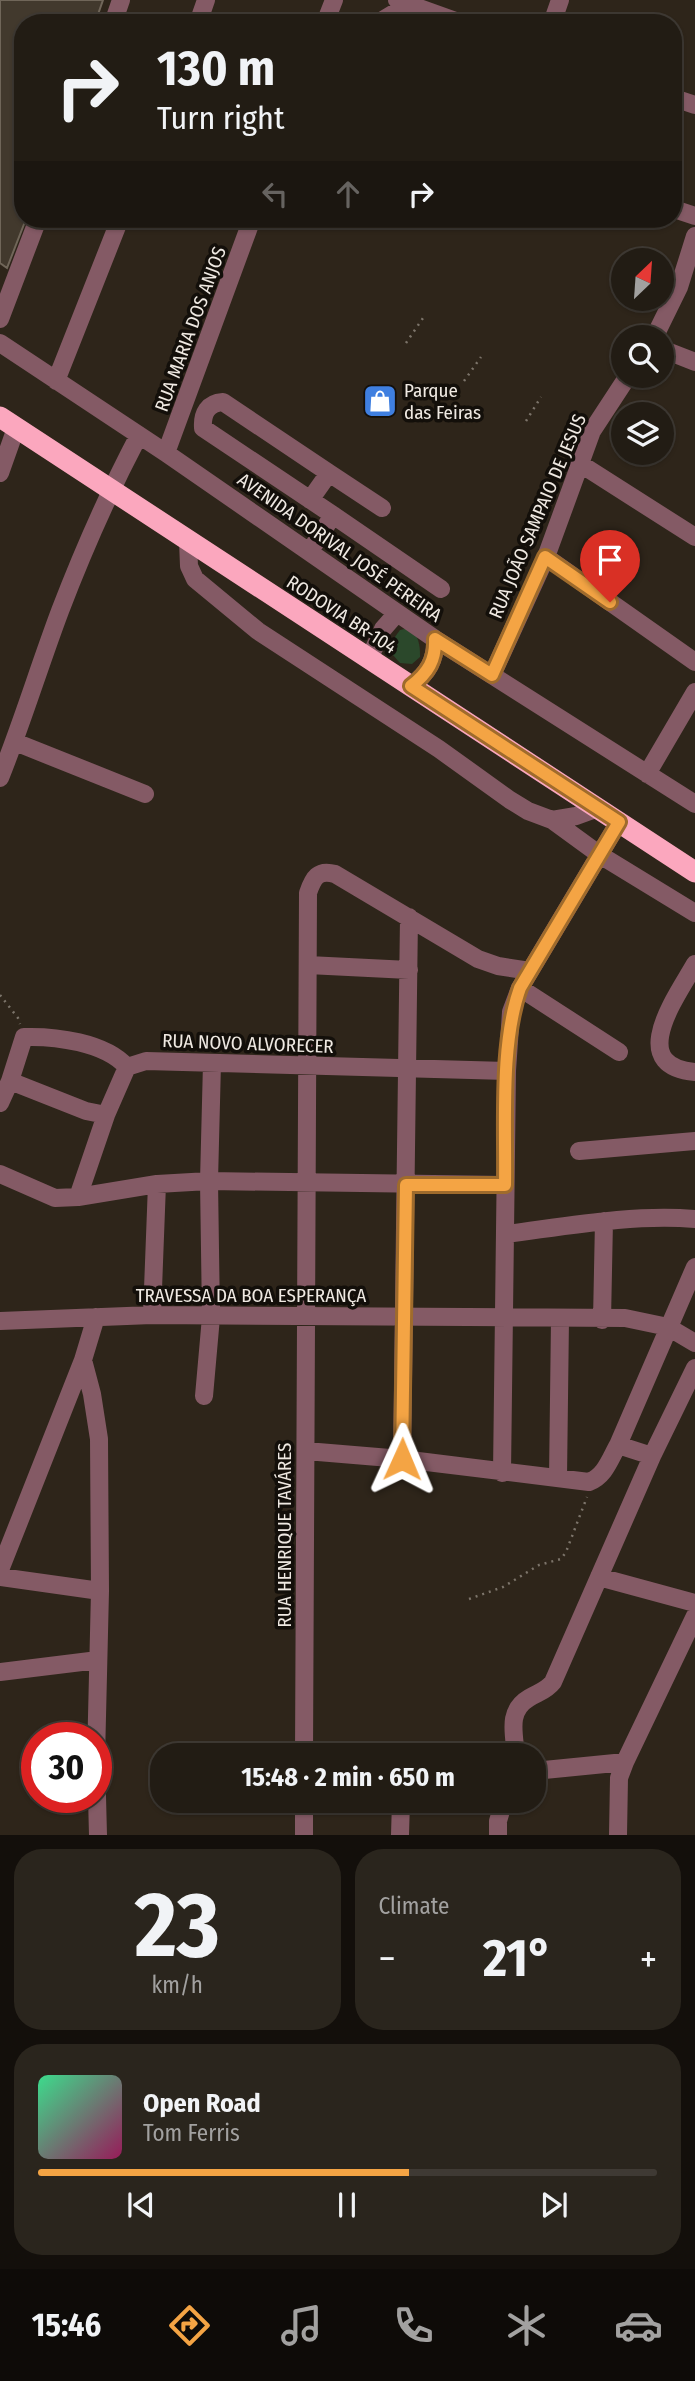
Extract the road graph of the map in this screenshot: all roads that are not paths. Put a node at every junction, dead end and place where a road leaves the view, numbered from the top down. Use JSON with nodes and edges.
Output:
{"nodes":[{"id":1,"x":403,"y":2,"type":"edge"},
{"id":2,"x":389,"y":14,"type":"edge"},
{"id":3,"x":436,"y":14,"type":"edge"},
{"id":4,"x":35,"y":228,"type":"edge"},
{"id":5,"x":116,"y":228,"type":"edge"},
{"id":6,"x":249,"y":228,"type":"edge"},
{"id":7,"x":695,"y":236,"type":"edge"},
{"id":8,"x":0,"y":319,"type":"edge"},
{"id":9,"x":660,"y":325,"type":"edge"},
{"id":10,"x":0,"y":343,"type":"edge"},
{"id":11,"x":674,"y":354,"type":"edge"},
{"id":12,"x":695,"y":362,"type":"edge"},
{"id":13,"x":56,"y":381,"type":"junction"},
{"id":14,"x":620,"y":388,"type":"edge"},
{"id":15,"x":8,"y":422,"type":"edge"},
{"id":16,"x":138,"y":435,"type":"junction"},
{"id":17,"x":166,"y":453,"type":"junction"},
{"id":18,"x":579,"y":463,"type":"junction"},
{"id":19,"x":329,"y":473,"type":"junction"},
{"id":20,"x":0,"y":474,"type":"edge"},
{"id":21,"x":110,"y":489,"type":"junction"},
{"id":22,"x":310,"y":500,"type":"junction"},
{"id":23,"x":382,"y":508,"type":"dead end"},
{"id":24,"x":333,"y":515,"type":"junction"},
{"id":25,"x":695,"y":537,"type":"edge"},
{"id":26,"x":188,"y":541,"type":"junction"},
{"id":27,"x":310,"y":551,"type":"junction"},
{"id":28,"x":545,"y":557,"type":"junction"},
{"id":29,"x":441,"y":589,"type":"dead end"},
{"id":30,"x":397,"y":613,"type":"junction"},
{"id":31,"x":435,"y":639,"type":"junction"},
{"id":32,"x":369,"y":659,"type":"junction"},
{"id":33,"x":695,"y":662,"type":"edge"},
{"id":34,"x":492,"y":675,"type":"junction"},
{"id":35,"x":411,"y":686,"type":"junction"},
{"id":36,"x":695,"y":692,"type":"edge"},
{"id":37,"x":15,"y":742,"type":"junction"},
{"id":38,"x":647,"y":774,"type":"junction"},
{"id":39,"x":0,"y":778,"type":"edge"},
{"id":40,"x":145,"y":794,"type":"dead end"},
{"id":41,"x":695,"y":804,"type":"edge"},
{"id":42,"x":598,"y":808,"type":"junction"},
{"id":43,"x":552,"y":820,"type":"junction"},
{"id":44,"x":619,"y":822,"type":"junction"},
{"id":45,"x":600,"y":855,"type":"junction"},
{"id":46,"x":695,"y":872,"type":"edge"},
{"id":47,"x":695,"y":913,"type":"edge"},
{"id":48,"x":409,"y":917,"type":"junction"},
{"id":49,"x":695,"y":964,"type":"edge"},
{"id":50,"x":308,"y":965,"type":"junction"},
{"id":51,"x":409,"y":970,"type":"junction"},
{"id":52,"x":530,"y":971,"type":"junction"},
{"id":53,"x":520,"y":988,"type":"junction"},
{"id":54,"x":619,"y":1052,"type":"dead end"},
{"id":55,"x":212,"y":1063,"type":"junction"},
{"id":56,"x":127,"y":1067,"type":"junction"},
{"id":57,"x":308,"y":1067,"type":"junction"},
{"id":58,"x":408,"y":1068,"type":"junction"},
{"id":59,"x":507,"y":1071,"type":"junction"},
{"id":60,"x":695,"y":1072,"type":"edge"},
{"id":61,"x":10,"y":1080,"type":"junction"},
{"id":62,"x":0,"y":1103,"type":"edge"},
{"id":63,"x":106,"y":1115,"type":"junction"},
{"id":64,"x":695,"y":1141,"type":"edge"},
{"id":65,"x":579,"y":1151,"type":"dead end"},
{"id":66,"x":0,"y":1174,"type":"edge"},
{"id":67,"x":209,"y":1181,"type":"junction"},
{"id":68,"x":308,"y":1183,"type":"junction"},
{"id":69,"x":157,"y":1184,"type":"junction"},
{"id":70,"x":406,"y":1185,"type":"junction"},
{"id":71,"x":505,"y":1185,"type":"junction"},
{"id":72,"x":78,"y":1197,"type":"junction"},
{"id":73,"x":695,"y":1219,"type":"edge"},
{"id":74,"x":604,"y":1221,"type":"junction"},
{"id":75,"x":506,"y":1234,"type":"junction"},
{"id":76,"x":695,"y":1267,"type":"edge"},
{"id":77,"x":152,"y":1315,"type":"junction"},
{"id":78,"x":306,"y":1315,"type":"junction"},
{"id":79,"x":96,"y":1317,"type":"junction"},
{"id":80,"x":211,"y":1317,"type":"junction"},
{"id":81,"x":405,"y":1317,"type":"junction"},
{"id":82,"x":504,"y":1318,"type":"junction"},
{"id":83,"x":560,"y":1319,"type":"junction"},
{"id":84,"x":603,"y":1320,"type":"junction"},
{"id":85,"x":0,"y":1321,"type":"edge"},
{"id":86,"x":668,"y":1327,"type":"junction"},
{"id":87,"x":695,"y":1343,"type":"edge"},
{"id":88,"x":83,"y":1360,"type":"junction"},
{"id":89,"x":695,"y":1368,"type":"edge"},
{"id":90,"x":204,"y":1396,"type":"dead end"},
{"id":91,"x":618,"y":1445,"type":"junction"},
{"id":92,"x":306,"y":1451,"type":"junction"},
{"id":93,"x":653,"y":1454,"type":"junction"},
{"id":94,"x":402,"y":1459,"type":"junction"},
{"id":95,"x":502,"y":1473,"type":"junction"},
{"id":96,"x":558,"y":1478,"type":"junction"},
{"id":97,"x":0,"y":1570,"type":"edge"},
{"id":98,"x":0,"y":1577,"type":"edge"},
{"id":99,"x":598,"y":1577,"type":"junction"},
{"id":100,"x":100,"y":1591,"type":"junction"},
{"id":101,"x":695,"y":1603,"type":"edge"},
{"id":102,"x":695,"y":1616,"type":"edge"},
{"id":103,"x":98,"y":1660,"type":"junction"},
{"id":104,"x":0,"y":1672,"type":"edge"},
{"id":105,"x":304,"y":1743,"type":"edge"},
{"id":106,"x":515,"y":1743,"type":"edge"},
{"id":107,"x":625,"y":1762,"type":"junction"},
{"id":108,"x":546,"y":1770,"type":"edge"},
{"id":109,"x":304,"y":1813,"type":"edge"},
{"id":110,"x":401,"y":1813,"type":"edge"},
{"id":111,"x":500,"y":1813,"type":"edge"},
{"id":112,"x":97,"y":1835,"type":"edge"},
{"id":113,"x":304,"y":1835,"type":"edge"},
{"id":114,"x":400,"y":1835,"type":"edge"},
{"id":115,"x":498,"y":1835,"type":"edge"},
{"id":116,"x":618,"y":1835,"type":"edge"}],
"edges":[{"from":1,"to":2,"type":"street"},
{"from":1,"to":3,"type":"street"},
{"from":4,"to":8,"type":"street"},
{"from":5,"to":13,"type":"street"},
{"from":6,"to":17,"type":"street","name":"RUA MARIA DOS ANJOS"},
{"from":7,"to":9,"type":"street"},
{"from":10,"to":13,"type":"street","name":"AVENIDA DORIVAL JOSÉ PEREIRA"},
{"from":11,"to":12,"type":"street"},
{"from":13,"to":16,"type":"street","name":"AVENIDA DORIVAL JOSÉ PEREIRA"},
{"from":14,"to":18,"type":"street","name":"RUA JOÃO SAMPAIO DE JESUS"},
{"from":15,"to":20,"type":"street"},
{"from":15,"to":21,"type":"highway","name":"RODOVIA BR-104"},
{"from":16,"to":17,"type":"street","name":"AVENIDA DORIVAL JOSÉ PEREIRA"},
{"from":16,"to":21,"type":"street"},
{"from":17,"to":27,"type":"street","name":"AVENIDA DORIVAL JOSÉ PEREIRA"},
{"from":18,"to":25,"type":"street"},
{"from":18,"to":28,"type":"street","name":"RUA JOÃO SAMPAIO DE JESUS"},
{"from":19,"to":22,"type":"street"},
{"from":19,"to":22,"type":"street"},
{"from":19,"to":23,"type":"street"},
{"from":21,"to":26,"type":"highway","name":"RODOVIA BR-104"},
{"from":21,"to":37,"type":"street"},
{"from":22,"to":24,"type":"street"},
{"from":24,"to":27,"type":"street"},
{"from":24,"to":29,"type":"street"},
{"from":26,"to":32,"type":"highway","name":"RODOVIA BR-104"},
{"from":26,"to":43,"type":"street"},
{"from":27,"to":30,"type":"street","name":"AVENIDA DORIVAL JOSÉ PEREIRA"},
{"from":28,"to":33,"type":"street"},
{"from":28,"to":34,"type":"street","name":"RUA JOÃO SAMPAIO DE JESUS"},
{"from":30,"to":31,"type":"street","name":"AVENIDA DORIVAL JOSÉ PEREIRA"},
{"from":30,"to":32,"type":"street"},
{"from":31,"to":34,"type":"street","name":"AVENIDA DORIVAL JOSÉ PEREIRA"},
{"from":31,"to":35,"type":"street"},
{"from":32,"to":35,"type":"highway","name":"RODOVIA BR-104"},
{"from":34,"to":38,"type":"street","name":"AVENIDA DORIVAL JOSÉ PEREIRA"},
{"from":35,"to":42,"type":"highway","name":"RODOVIA BR-104"},
{"from":36,"to":38,"type":"street"},
{"from":37,"to":39,"type":"street"},
{"from":37,"to":40,"type":"street"},
{"from":38,"to":41,"type":"street","name":"AVENIDA DORIVAL JOSÉ PEREIRA"},
{"from":42,"to":43,"type":"street"},
{"from":42,"to":44,"type":"highway","name":"RODOVIA BR-104"},
{"from":43,"to":45,"type":"street"},
{"from":44,"to":45,"type":"street"},
{"from":44,"to":46,"type":"highway","name":"RODOVIA BR-104"},
{"from":45,"to":47,"type":"street"},
{"from":45,"to":52,"type":"street"},
{"from":48,"to":50,"type":"street","name":"RUA HENRIQUE TAVÁRES"},
{"from":48,"to":51,"type":"street"},
{"from":48,"to":52,"type":"street"},
{"from":49,"to":60,"type":"street"},
{"from":50,"to":51,"type":"street"},
{"from":50,"to":57,"type":"street","name":"RUA HENRIQUE TAVÁRES"},
{"from":51,"to":58,"type":"street"},
{"from":52,"to":53,"type":"street"},
{"from":53,"to":54,"type":"street"},
{"from":53,"to":59,"type":"street"},
{"from":55,"to":56,"type":"street","name":"RUA NOVO ALVORECER"},
{"from":55,"to":57,"type":"street","name":"RUA NOVO ALVORECER"},
{"from":55,"to":67,"type":"street"},
{"from":56,"to":61,"type":"street"},
{"from":56,"to":63,"type":"street"},
{"from":57,"to":58,"type":"street","name":"RUA NOVO ALVORECER"},
{"from":57,"to":68,"type":"street","name":"RUA HENRIQUE TAVÁRES"},
{"from":58,"to":59,"type":"street","name":"RUA NOVO ALVORECER"},
{"from":58,"to":70,"type":"street"},
{"from":59,"to":71,"type":"street"},
{"from":61,"to":62,"type":"street"},
{"from":61,"to":63,"type":"street"},
{"from":63,"to":72,"type":"street"},
{"from":64,"to":65,"type":"street"},
{"from":66,"to":72,"type":"street"},
{"from":67,"to":68,"type":"street"},
{"from":67,"to":69,"type":"street"},
{"from":67,"to":80,"type":"street"},
{"from":68,"to":70,"type":"street"},
{"from":68,"to":78,"type":"street","name":"RUA HENRIQUE TAVÁRES"},
{"from":69,"to":72,"type":"street"},
{"from":69,"to":77,"type":"street"},
{"from":70,"to":71,"type":"street"},
{"from":70,"to":81,"type":"street"},
{"from":71,"to":75,"type":"street"},
{"from":73,"to":74,"type":"street"},
{"from":74,"to":75,"type":"street"},
{"from":74,"to":84,"type":"street"},
{"from":75,"to":82,"type":"street"},
{"from":76,"to":86,"type":"street"},
{"from":77,"to":79,"type":"street","name":"TRAVESSA DA BOA ESPERANÇA"},
{"from":77,"to":80,"type":"street","name":"TRAVESSA DA BOA ESPERANÇA"},
{"from":78,"to":80,"type":"street","name":"TRAVESSA DA BOA ESPERANÇA"},
{"from":78,"to":81,"type":"street","name":"TRAVESSA DA BOA ESPERANÇA"},
{"from":78,"to":92,"type":"street","name":"RUA HENRIQUE TAVÁRES"},
{"from":79,"to":85,"type":"street","name":"TRAVESSA DA BOA ESPERANÇA"},
{"from":79,"to":88,"type":"street"},
{"from":80,"to":90,"type":"street"},
{"from":81,"to":82,"type":"street","name":"TRAVESSA DA BOA ESPERANÇA"},
{"from":81,"to":94,"type":"street"},
{"from":82,"to":83,"type":"street","name":"TRAVESSA DA BOA ESPERANÇA"},
{"from":82,"to":95,"type":"street"},
{"from":83,"to":84,"type":"street","name":"TRAVESSA DA BOA ESPERANÇA"},
{"from":83,"to":96,"type":"street"},
{"from":84,"to":86,"type":"street","name":"TRAVESSA DA BOA ESPERANÇA"},
{"from":86,"to":87,"type":"street","name":"TRAVESSA DA BOA ESPERANÇA"},
{"from":86,"to":91,"type":"street"},
{"from":88,"to":97,"type":"street"},
{"from":88,"to":100,"type":"street"},
{"from":89,"to":93,"type":"street"},
{"from":91,"to":93,"type":"street"},
{"from":91,"to":96,"type":"street"},
{"from":92,"to":94,"type":"street"},
{"from":92,"to":105,"type":"street","name":"RUA HENRIQUE TAVÁRES"},
{"from":93,"to":99,"type":"street"},
{"from":94,"to":95,"type":"street"},
{"from":95,"to":96,"type":"street"},
{"from":98,"to":100,"type":"street"},
{"from":99,"to":101,"type":"street"},
{"from":99,"to":106,"type":"street"},
{"from":100,"to":103,"type":"street"},
{"from":102,"to":107,"type":"street"},
{"from":103,"to":104,"type":"street"},
{"from":103,"to":112,"type":"street"},
{"from":107,"to":108,"type":"street"},
{"from":107,"to":116,"type":"street"},
{"from":109,"to":113,"type":"street"},
{"from":110,"to":114,"type":"street"},
{"from":111,"to":115,"type":"street"}]}
